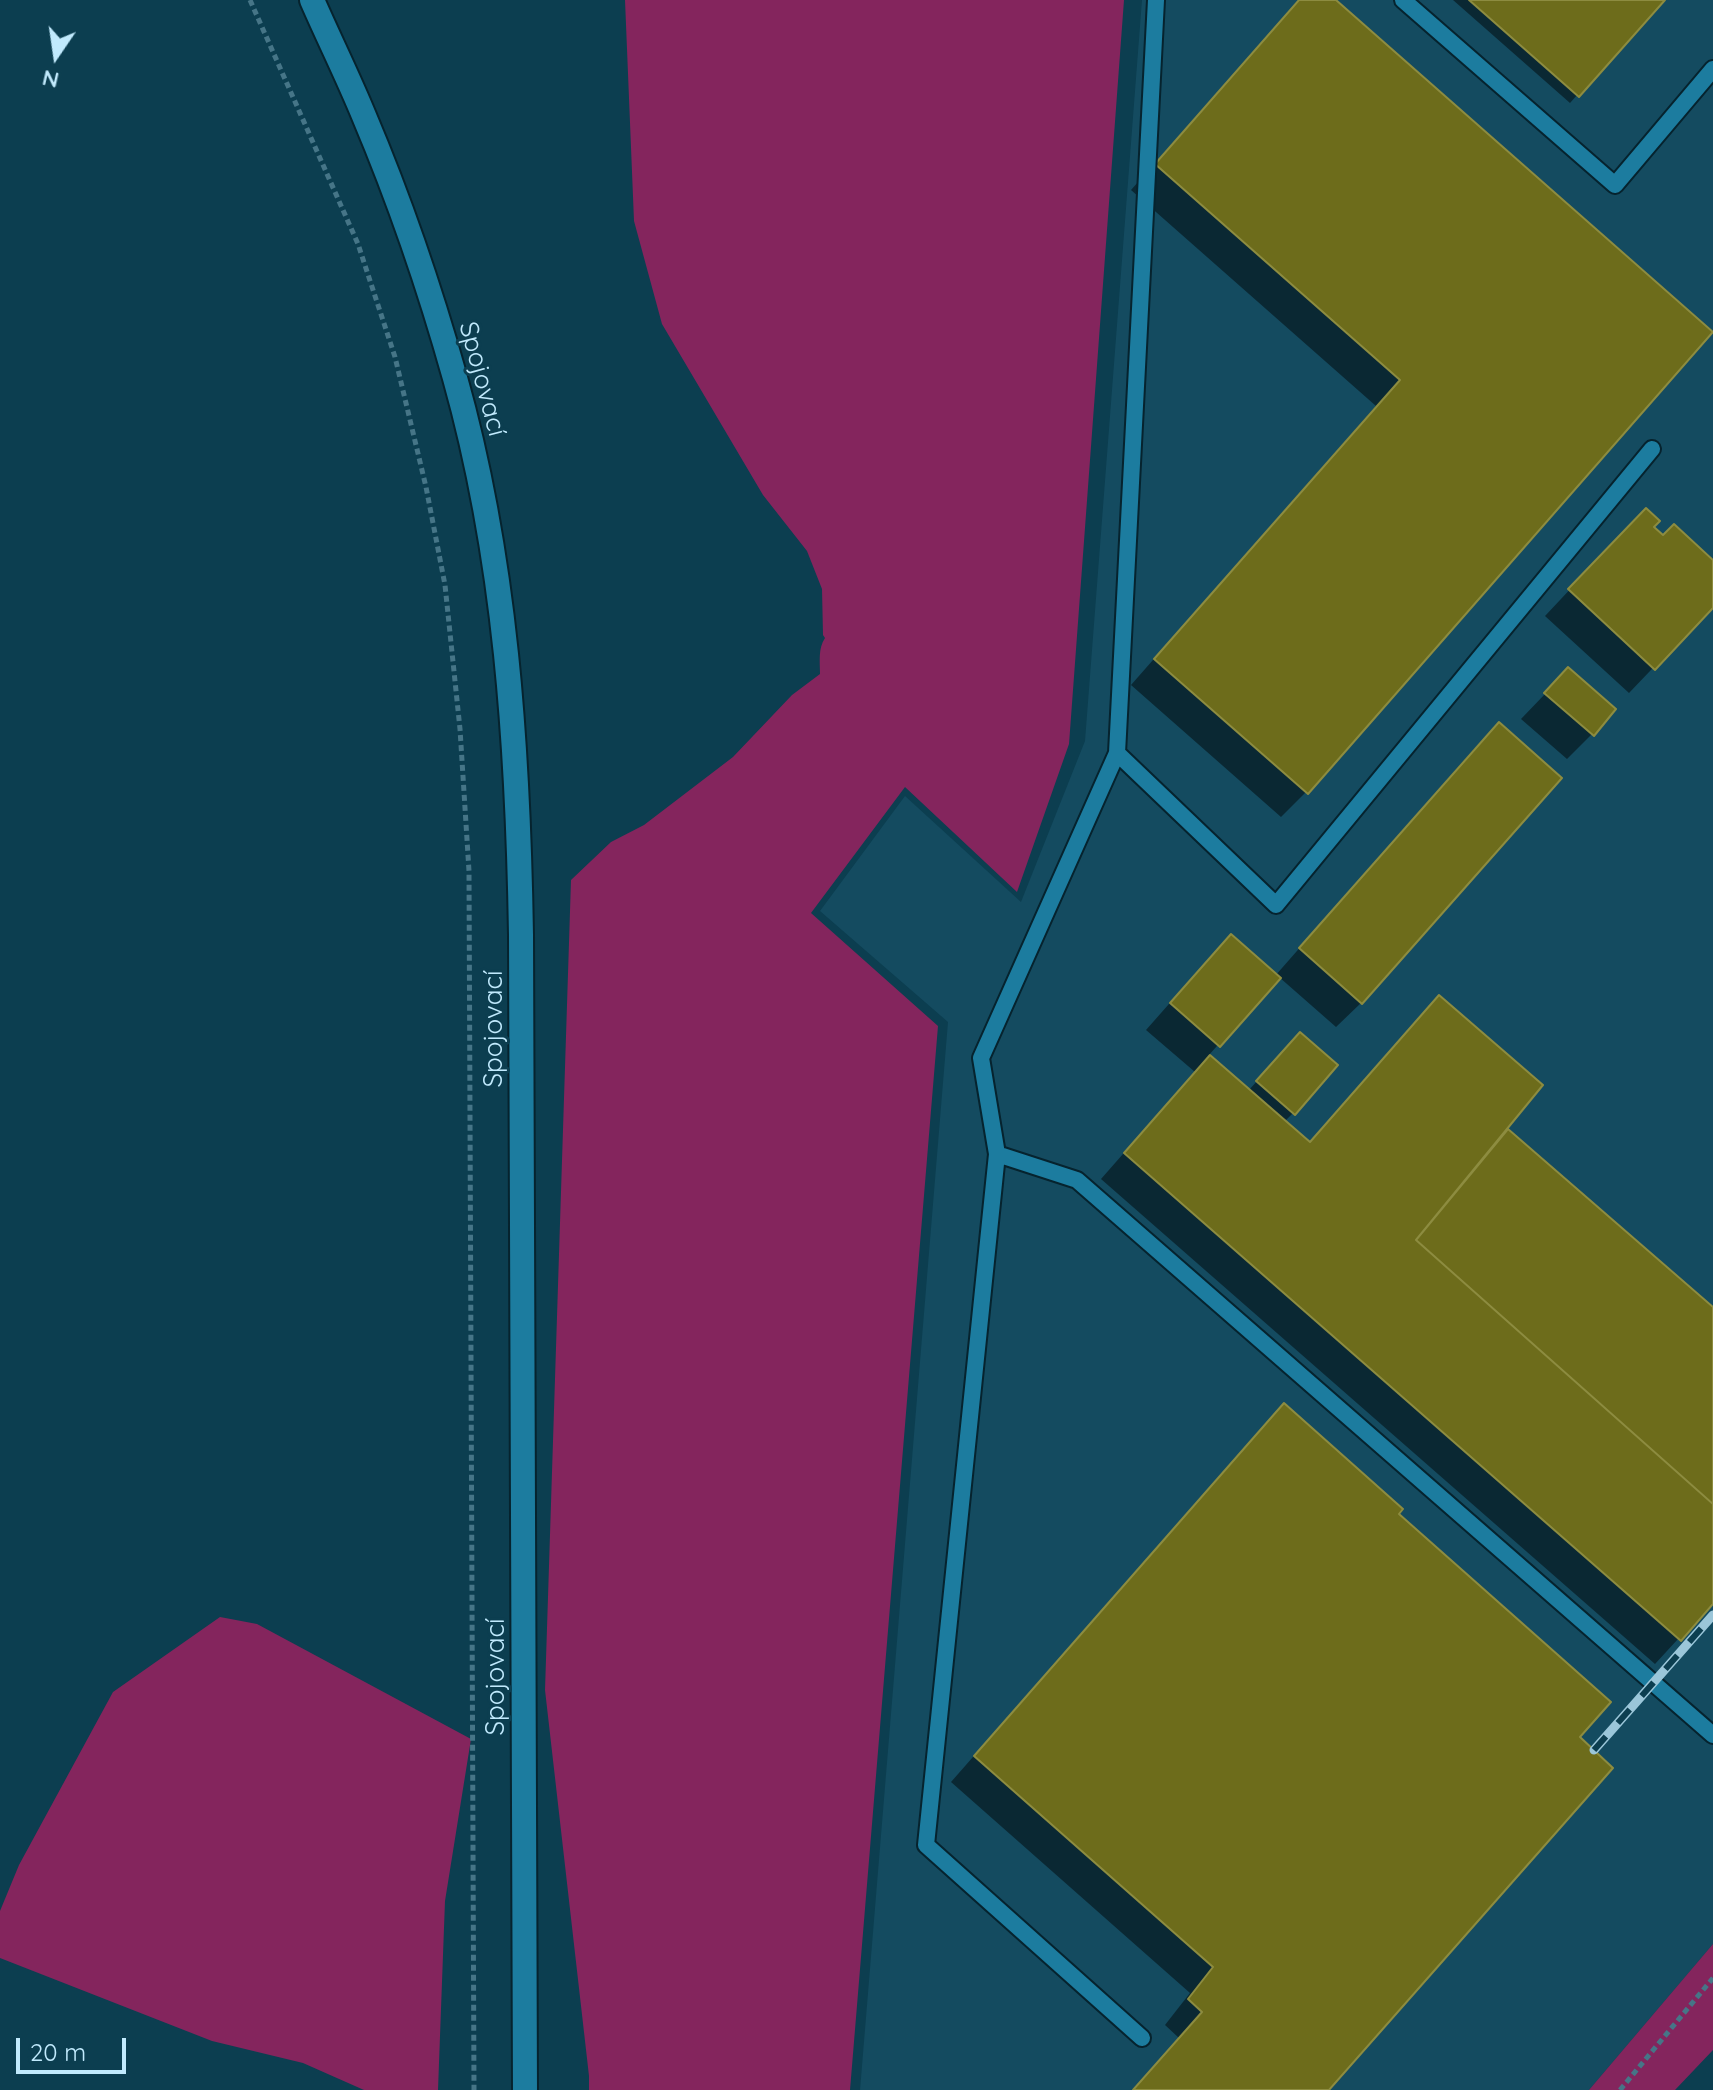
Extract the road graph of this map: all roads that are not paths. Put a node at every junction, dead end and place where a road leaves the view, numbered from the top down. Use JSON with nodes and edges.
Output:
{"nodes":[{"id":1,"x":312,"y":0,"type":"edge"},
{"id":2,"x":1156,"y":0,"type":"edge"},
{"id":3,"x":1403,"y":0,"type":"edge"},
{"id":4,"x":1713,"y":69,"type":"edge"},
{"id":5,"x":1652,"y":449,"type":"dead end"},
{"id":6,"x":1117,"y":753,"type":"junction"},
{"id":7,"x":997,"y":1154,"type":"junction"},
{"id":8,"x":1713,"y":1735,"type":"edge"},
{"id":9,"x":1142,"y":2038,"type":"dead end"},
{"id":10,"x":525,"y":2090,"type":"edge"}],
"edges":[{"from":1,"to":10,"type":"street","name":"Spojovací"},
{"from":2,"to":6,"type":"lane"},
{"from":3,"to":4,"type":"lane"},
{"from":5,"to":6,"type":"lane"},
{"from":6,"to":7,"type":"lane"},
{"from":7,"to":8,"type":"lane"},
{"from":7,"to":9,"type":"lane"}]}
